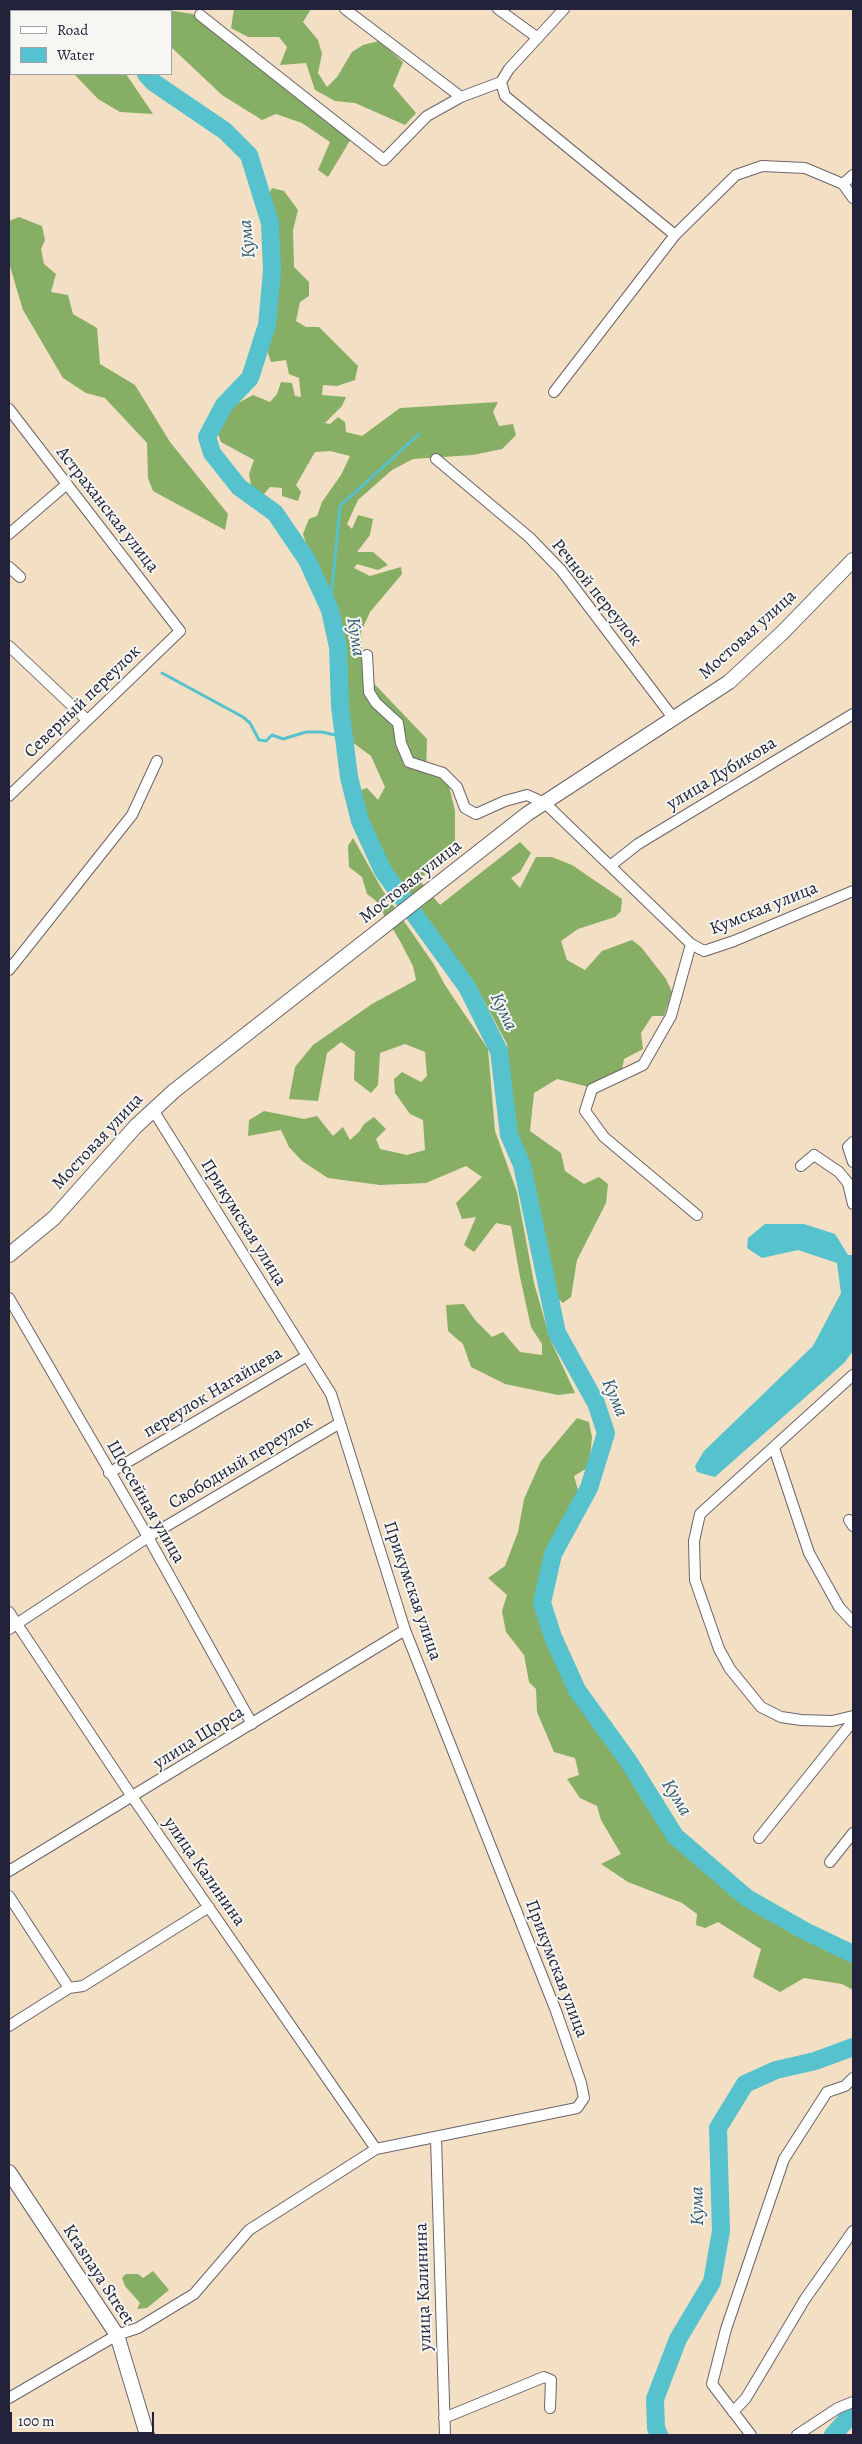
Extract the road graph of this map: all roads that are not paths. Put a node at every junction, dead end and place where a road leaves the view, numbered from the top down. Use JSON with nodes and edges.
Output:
{"nodes":[{"id":1,"x":344,"y":9,"type":"edge"},
{"id":2,"x":498,"y":9,"type":"edge"},
{"id":3,"x":564,"y":9,"type":"edge"},
{"id":4,"x":200,"y":15,"type":"dead end"},
{"id":5,"x":538,"y":38,"type":"junction"},
{"id":6,"x":501,"y":82,"type":"junction"},
{"id":7,"x":461,"y":97,"type":"junction"},
{"id":8,"x":853,"y":175,"type":"edge"},
{"id":9,"x":843,"y":184,"type":"junction"},
{"id":10,"x":853,"y":198,"type":"edge"},
{"id":11,"x":675,"y":235,"type":"junction"},
{"id":12,"x":554,"y":392,"type":"dead end"},
{"id":13,"x":9,"y":410,"type":"edge"},
{"id":14,"x":436,"y":459,"type":"dead end"},
{"id":15,"x":66,"y":484,"type":"junction"},
{"id":16,"x":9,"y":534,"type":"edge"},
{"id":17,"x":853,"y":560,"type":"edge"},
{"id":18,"x":9,"y":567,"type":"edge"},
{"id":19,"x":20,"y":577,"type":"dead end"},
{"id":20,"x":180,"y":631,"type":"joint"},
{"id":21,"x":9,"y":646,"type":"edge"},
{"id":22,"x":367,"y":655,"type":"dead end"},
{"id":23,"x":853,"y":714,"type":"edge"},
{"id":24,"x":674,"y":719,"type":"junction"},
{"id":25,"x":86,"y":720,"type":"junction"},
{"id":26,"x":157,"y":761,"type":"dead end"},
{"id":27,"x":9,"y":796,"type":"edge"},
{"id":28,"x":545,"y":803,"type":"junction"},
{"id":29,"x":610,"y":866,"type":"junction"},
{"id":30,"x":853,"y":890,"type":"edge"},
{"id":31,"x":691,"y":944,"type":"junction"},
{"id":32,"x":9,"y":970,"type":"edge"},
{"id":33,"x":153,"y":1110,"type":"junction"},
{"id":34,"x":853,"y":1142,"type":"edge"},
{"id":35,"x":853,"y":1162,"type":"edge"},
{"id":36,"x":801,"y":1166,"type":"dead end"},
{"id":37,"x":853,"y":1204,"type":"edge"},
{"id":38,"x":697,"y":1215,"type":"dead end"},
{"id":39,"x":9,"y":1255,"type":"edge"},
{"id":40,"x":9,"y":1298,"type":"edge"},
{"id":41,"x":307,"y":1356,"type":"junction"},
{"id":42,"x":853,"y":1376,"type":"edge"},
{"id":43,"x":340,"y":1422,"type":"junction"},
{"id":44,"x":774,"y":1448,"type":"junction"},
{"id":45,"x":109,"y":1473,"type":"junction"},
{"id":46,"x":148,"y":1538,"type":"junction"},
{"id":47,"x":9,"y":1612,"type":"edge"},
{"id":48,"x":853,"y":1622,"type":"edge"},
{"id":49,"x":13,"y":1626,"type":"edge"},
{"id":50,"x":405,"y":1630,"type":"junction"},
{"id":51,"x":853,"y":1716,"type":"edge"},
{"id":52,"x":853,"y":1721,"type":"edge"},
{"id":53,"x":252,"y":1724,"type":"junction"},
{"id":54,"x":133,"y":1798,"type":"junction"},
{"id":55,"x":853,"y":1833,"type":"edge"},
{"id":56,"x":759,"y":1838,"type":"dead end"},
{"id":57,"x":830,"y":1862,"type":"dead end"},
{"id":58,"x":9,"y":1871,"type":"edge"},
{"id":59,"x":9,"y":1896,"type":"edge"},
{"id":60,"x":208,"y":1907,"type":"junction"},
{"id":61,"x":68,"y":1988,"type":"junction"},
{"id":62,"x":9,"y":2026,"type":"edge"},
{"id":63,"x":853,"y":2078,"type":"edge"},
{"id":64,"x":436,"y":2138,"type":"junction"},
{"id":65,"x":376,"y":2149,"type":"junction"},
{"id":66,"x":9,"y":2172,"type":"edge"},
{"id":67,"x":853,"y":2231,"type":"edge"},
{"id":68,"x":117,"y":2335,"type":"junction"},
{"id":69,"x":9,"y":2398,"type":"edge"},
{"id":70,"x":853,"y":2402,"type":"edge"},
{"id":71,"x":550,"y":2408,"type":"dead end"},
{"id":72,"x":733,"y":2412,"type":"junction"},
{"id":73,"x":444,"y":2418,"type":"junction"},
{"id":74,"x":147,"y":2435,"type":"edge"},
{"id":75,"x":445,"y":2435,"type":"edge"},
{"id":76,"x":751,"y":2435,"type":"edge"},
{"id":77,"x":797,"y":2435,"type":"edge"}],
"edges":[{"from":1,"to":7,"type":"street"},
{"from":2,"to":5,"type":"street"},
{"from":3,"to":5,"type":"street"},
{"from":4,"to":7,"type":"street"},
{"from":5,"to":6,"type":"street"},
{"from":6,"to":7,"type":"street"},
{"from":6,"to":11,"type":"street"},
{"from":8,"to":9,"type":"street"},
{"from":9,"to":10,"type":"street"},
{"from":9,"to":11,"type":"street"},
{"from":11,"to":12,"type":"street"},
{"from":13,"to":15,"type":"street","name":"Астраханская улица"},
{"from":14,"to":24,"type":"street","name":"Речной переулок"},
{"from":15,"to":16,"type":"street"},
{"from":15,"to":20,"type":"street","name":"Астраханская улица"},
{"from":17,"to":24,"type":"main road","name":"Мостовая улица"},
{"from":18,"to":19,"type":"street"},
{"from":20,"to":25,"type":"street","name":"Северный переулок"},
{"from":21,"to":25,"type":"street"},
{"from":22,"to":28,"type":"street"},
{"from":23,"to":29,"type":"street","name":"улица Дубикова"},
{"from":24,"to":28,"type":"main road","name":"Мостовая улица"},
{"from":25,"to":27,"type":"street","name":"Северный переулок"},
{"from":26,"to":32,"type":"street"},
{"from":28,"to":29,"type":"street"},
{"from":28,"to":33,"type":"main road","name":"Мостовая улица"},
{"from":29,"to":31,"type":"street"},
{"from":30,"to":31,"type":"street","name":"Кумская улица"},
{"from":31,"to":38,"type":"street","name":"Кумская улица"},
{"from":33,"to":39,"type":"main road","name":"Мостовая улица"},
{"from":33,"to":41,"type":"street","name":"Прикумская улица"},
{"from":34,"to":35,"type":"street"},
{"from":36,"to":37,"type":"street"},
{"from":40,"to":45,"type":"street","name":"Шоссейная улица"},
{"from":41,"to":43,"type":"street","name":"Прикумская улица"},
{"from":41,"to":45,"type":"street","name":"переулок Нагайцева"},
{"from":42,"to":44,"type":"street"},
{"from":43,"to":46,"type":"street","name":"Свободный переулок"},
{"from":43,"to":50,"type":"street","name":"Прикумская улица"},
{"from":44,"to":48,"type":"street"},
{"from":44,"to":51,"type":"street"},
{"from":45,"to":46,"type":"street","name":"Шоссейная улица"},
{"from":46,"to":49,"type":"street","name":"Свободный переулок"},
{"from":46,"to":53,"type":"street","name":"Шоссейная улица"},
{"from":47,"to":49,"type":"street","name":"улица Калинина"},
{"from":49,"to":54,"type":"street","name":"улица Калинина"},
{"from":50,"to":53,"type":"street","name":"улица Щорса"},
{"from":50,"to":64,"type":"street","name":"Прикумская улица"},
{"from":52,"to":56,"type":"street"},
{"from":53,"to":54,"type":"street","name":"улица Щорса"},
{"from":54,"to":58,"type":"street","name":"улица Щорса"},
{"from":54,"to":60,"type":"street","name":"улица Калинина"},
{"from":55,"to":57,"type":"street"},
{"from":59,"to":61,"type":"street"},
{"from":60,"to":61,"type":"street"},
{"from":60,"to":65,"type":"street","name":"улица Калинина"},
{"from":61,"to":62,"type":"street"},
{"from":63,"to":72,"type":"street"},
{"from":64,"to":65,"type":"street"},
{"from":64,"to":73,"type":"street","name":"улица Калинина"},
{"from":65,"to":68,"type":"street"},
{"from":66,"to":68,"type":"main road","name":"Krasnaya Street"},
{"from":67,"to":72,"type":"street"},
{"from":68,"to":69,"type":"street"},
{"from":68,"to":74,"type":"main road","name":"Krasnaya Street"},
{"from":70,"to":77,"type":"street"},
{"from":71,"to":73,"type":"street"},
{"from":72,"to":76,"type":"street"},
{"from":73,"to":75,"type":"street","name":"улица Калинина"}]}
